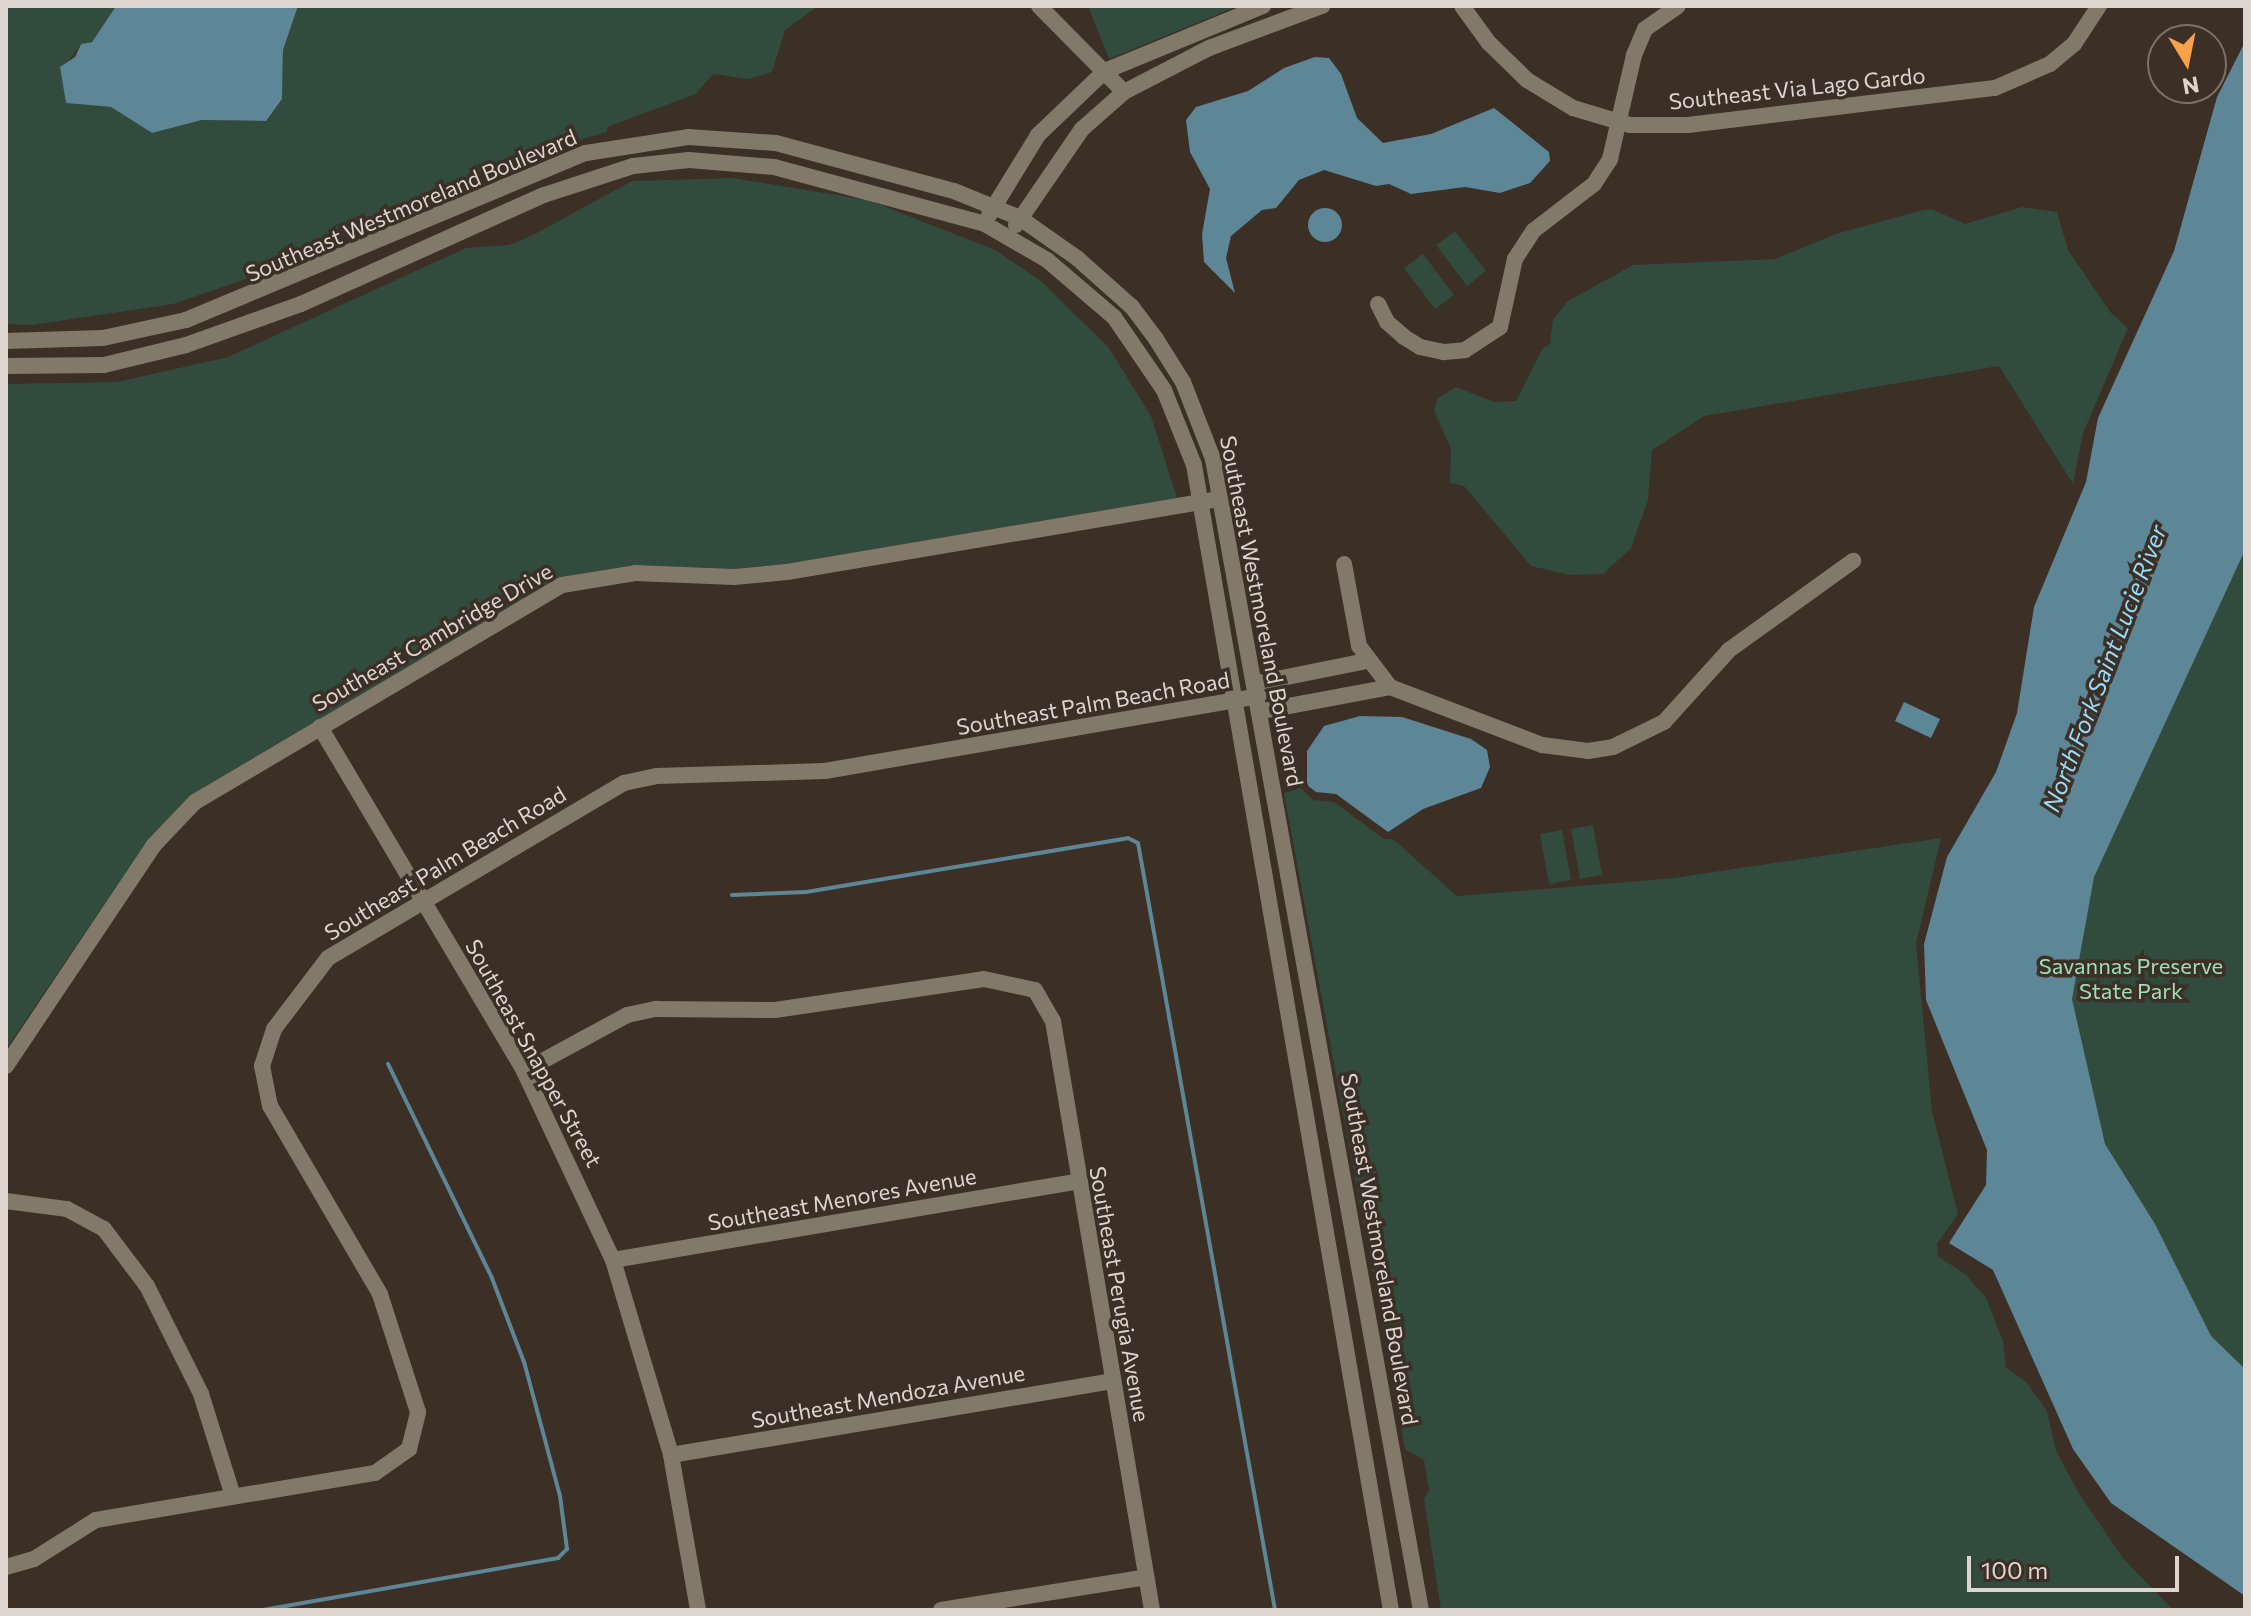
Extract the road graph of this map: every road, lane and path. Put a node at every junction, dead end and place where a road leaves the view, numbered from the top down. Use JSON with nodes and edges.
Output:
{"nodes":[{"id":1,"x":1039,"y":6,"type":"edge"},
{"id":2,"x":1263,"y":6,"type":"edge"},
{"id":3,"x":1322,"y":6,"type":"edge"},
{"id":4,"x":1462,"y":6,"type":"edge"},
{"id":5,"x":1678,"y":6,"type":"edge"},
{"id":6,"x":2099,"y":6,"type":"edge"},
{"id":7,"x":1105,"y":71,"type":"junction"},
{"id":8,"x":1124,"y":92,"type":"junction"},
{"id":9,"x":1619,"y":122,"type":"junction"},
{"id":10,"x":994,"y":206,"type":"junction"},
{"id":11,"x":1020,"y":218,"type":"junction"},
{"id":12,"x":985,"y":224,"type":"junction"},
{"id":13,"x":1008,"y":237,"type":"junction"},
{"id":14,"x":1378,"y":304,"type":"dead end"},
{"id":15,"x":6,"y":341,"type":"edge"},
{"id":16,"x":6,"y":366,"type":"edge"},
{"id":17,"x":1221,"y":499,"type":"junction"},
{"id":18,"x":1201,"y":502,"type":"junction"},
{"id":19,"x":1853,"y":561,"type":"dead end"},
{"id":20,"x":1344,"y":564,"type":"dead end"},
{"id":21,"x":1366,"y":661,"type":"junction"},
{"id":22,"x":1390,"y":687,"type":"junction"},
{"id":23,"x":1259,"y":697,"type":"junction"},
{"id":24,"x":1236,"y":701,"type":"junction"},
{"id":25,"x":320,"y":727,"type":"junction"},
{"id":26,"x":424,"y":900,"type":"junction"},
{"id":27,"x":6,"y":1066,"type":"edge"},
{"id":28,"x":524,"y":1071,"type":"junction"},
{"id":29,"x":1078,"y":1181,"type":"junction"},
{"id":30,"x":6,"y":1201,"type":"edge"},
{"id":31,"x":613,"y":1260,"type":"junction"},
{"id":32,"x":1112,"y":1381,"type":"junction"},
{"id":33,"x":671,"y":1455,"type":"junction"},
{"id":34,"x":233,"y":1496,"type":"junction"},
{"id":35,"x":6,"y":1567,"type":"edge"},
{"id":36,"x":1146,"y":1577,"type":"junction"},
{"id":37,"x":698,"y":1610,"type":"edge"},
{"id":38,"x":941,"y":1610,"type":"edge"},
{"id":39,"x":1152,"y":1610,"type":"edge"},
{"id":40,"x":1391,"y":1610,"type":"edge"},
{"id":41,"x":1421,"y":1610,"type":"edge"}],
"edges":[{"from":1,"to":7,"type":"street"},
{"from":2,"to":7,"type":"street"},
{"from":3,"to":8,"type":"street"},
{"from":4,"to":9,"type":"street","name":"Southeast Via Lago Gardo"},
{"from":5,"to":9,"type":"street"},
{"from":6,"to":9,"type":"street","name":"Southeast Via Lago Gardo"},
{"from":7,"to":8,"type":"street"},
{"from":7,"to":10,"type":"street"},
{"from":8,"to":11,"type":"street"},
{"from":9,"to":14,"type":"street"},
{"from":10,"to":11,"type":"street","name":"Southeast Westmoreland Boulevard"},
{"from":10,"to":12,"type":"street"},
{"from":10,"to":15,"type":"street","name":"Southeast Westmoreland Boulevard"},
{"from":11,"to":13,"type":"street"},
{"from":11,"to":17,"type":"street","name":"Southeast Westmoreland Boulevard"},
{"from":12,"to":13,"type":"street","name":"Southeast Westmoreland Boulevard"},
{"from":12,"to":16,"type":"street","name":"Southeast Westmoreland Boulevard"},
{"from":13,"to":18,"type":"street","name":"Southeast Westmoreland Boulevard"},
{"from":17,"to":18,"type":"street","name":"Southeast Cambridge Drive"},
{"from":17,"to":23,"type":"street","name":"Southeast Westmoreland Boulevard"},
{"from":18,"to":24,"type":"street","name":"Southeast Westmoreland Boulevard"},
{"from":18,"to":25,"type":"street","name":"Southeast Cambridge Drive"},
{"from":19,"to":22,"type":"street"},
{"from":20,"to":21,"type":"street"},
{"from":21,"to":22,"type":"street"},
{"from":21,"to":23,"type":"street"},
{"from":22,"to":23,"type":"street"},
{"from":23,"to":24,"type":"street","name":"Southeast Palm Beach Road"},
{"from":23,"to":41,"type":"street","name":"Southeast Westmoreland Boulevard"},
{"from":24,"to":26,"type":"street","name":"Southeast Palm Beach Road"},
{"from":24,"to":40,"type":"street","name":"Southeast Westmoreland Boulevard"},
{"from":25,"to":26,"type":"street","name":"Southeast Snapper Street"},
{"from":25,"to":27,"type":"street","name":"Southeast Cambridge Drive"},
{"from":26,"to":28,"type":"street","name":"Southeast Snapper Street"},
{"from":26,"to":34,"type":"street","name":"Southeast Palm Beach Road"},
{"from":28,"to":29,"type":"street","name":"Southeast Perugia Avenue"},
{"from":28,"to":31,"type":"street","name":"Southeast Snapper Street"},
{"from":29,"to":31,"type":"street","name":"Southeast Menores Avenue"},
{"from":29,"to":32,"type":"street","name":"Southeast Perugia Avenue"},
{"from":30,"to":34,"type":"street"},
{"from":31,"to":33,"type":"street","name":"Southeast Snapper Street"},
{"from":32,"to":33,"type":"street","name":"Southeast Mendoza Avenue"},
{"from":32,"to":36,"type":"street","name":"Southeast Perugia Avenue"},
{"from":33,"to":37,"type":"street","name":"Southeast Snapper Street"},
{"from":34,"to":35,"type":"street","name":"Southeast Palm Beach Road"},
{"from":36,"to":38,"type":"street"},
{"from":36,"to":39,"type":"street","name":"Southeast Perugia Avenue"}]}
